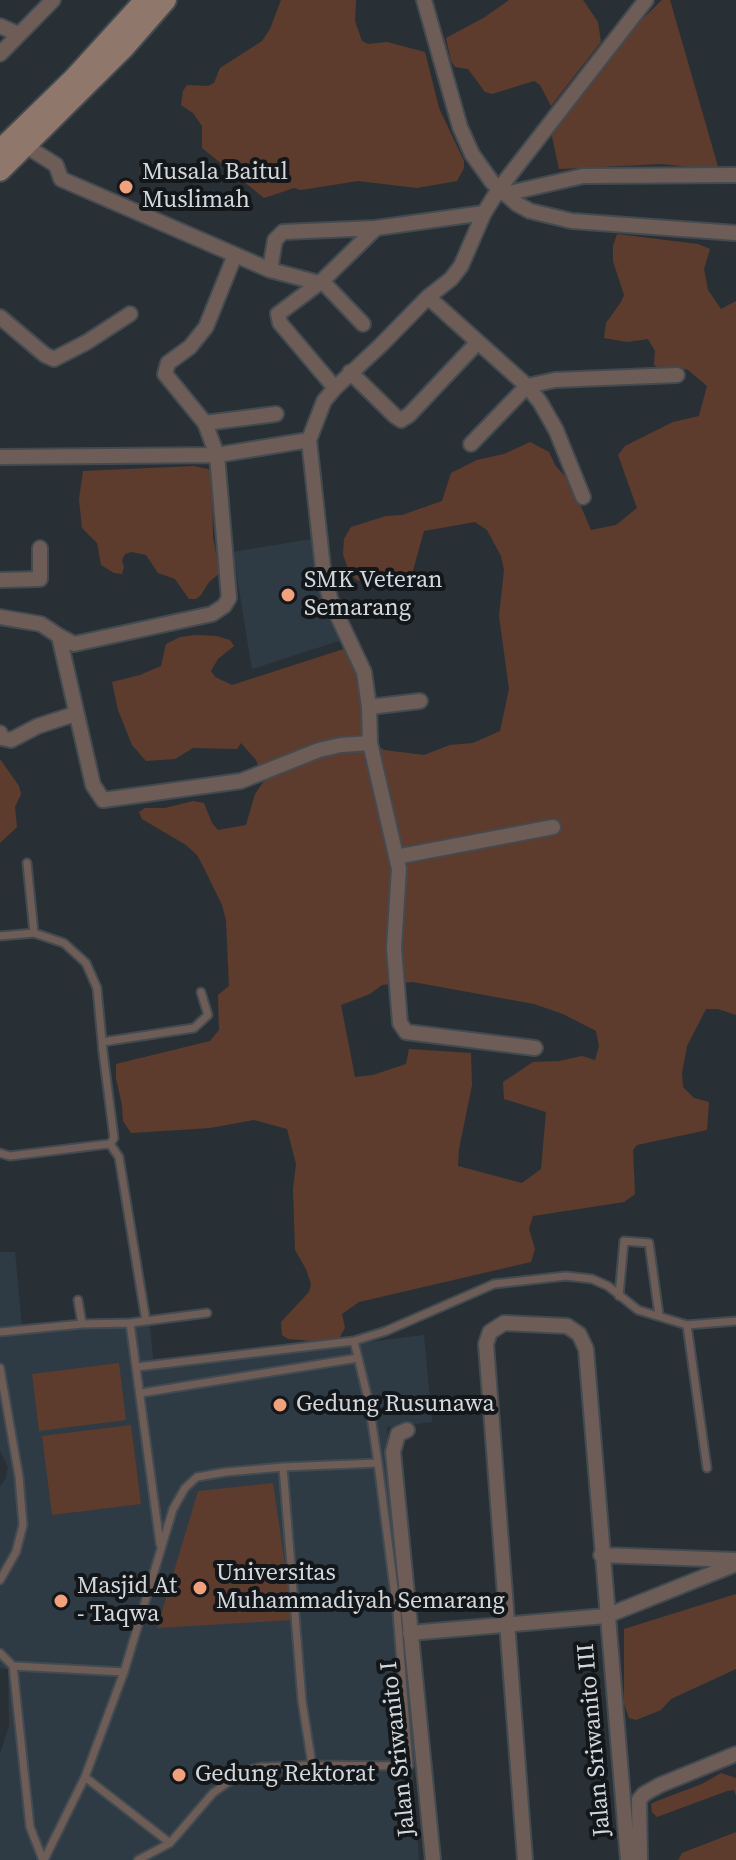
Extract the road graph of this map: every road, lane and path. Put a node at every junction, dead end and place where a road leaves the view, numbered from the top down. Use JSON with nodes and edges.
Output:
{"nodes":[{"id":1,"x":53,"y":0,"type":"edge"},
{"id":2,"x":145,"y":0,"type":"edge"},
{"id":3,"x":166,"y":0,"type":"edge"},
{"id":4,"x":424,"y":0,"type":"edge"},
{"id":5,"x":646,"y":0,"type":"edge"},
{"id":6,"x":0,"y":26,"type":"edge"},
{"id":7,"x":18,"y":34,"type":"junction"},
{"id":8,"x":0,"y":54,"type":"edge"},
{"id":9,"x":26,"y":146,"type":"junction"},
{"id":10,"x":0,"y":150,"type":"edge"},
{"id":11,"x":0,"y":171,"type":"edge"},
{"id":12,"x":736,"y":175,"type":"edge"},
{"id":13,"x":502,"y":191,"type":"junction"},
{"id":14,"x":484,"y":213,"type":"junction"},
{"id":15,"x":376,"y":228,"type":"junction"},
{"id":16,"x":736,"y":233,"type":"edge"},
{"id":17,"x":235,"y":255,"type":"junction"},
{"id":18,"x":270,"y":270,"type":"junction"},
{"id":19,"x":320,"y":282,"type":"junction"},
{"id":20,"x":428,"y":297,"type":"junction"},
{"id":21,"x":130,"y":314,"type":"dead end"},
{"id":22,"x":0,"y":317,"type":"edge"},
{"id":23,"x":363,"y":324,"type":"dead end"},
{"id":24,"x":477,"y":343,"type":"junction"},
{"id":25,"x":350,"y":372,"type":"junction"},
{"id":26,"x":677,"y":375,"type":"dead end"},
{"id":27,"x":527,"y":386,"type":"junction"},
{"id":28,"x":335,"y":388,"type":"junction"},
{"id":29,"x":276,"y":414,"type":"dead end"},
{"id":30,"x":205,"y":423,"type":"junction"},
{"id":31,"x":309,"y":440,"type":"junction"},
{"id":32,"x":471,"y":444,"type":"dead end"},
{"id":33,"x":217,"y":455,"type":"junction"},
{"id":34,"x":0,"y":457,"type":"edge"},
{"id":35,"x":583,"y":497,"type":"dead end"},
{"id":36,"x":40,"y":548,"type":"dead end"},
{"id":37,"x":0,"y":580,"type":"edge"},
{"id":38,"x":0,"y":617,"type":"edge"},
{"id":39,"x":59,"y":636,"type":"junction"},
{"id":40,"x":420,"y":701,"type":"dead end"},
{"id":41,"x":369,"y":707,"type":"junction"},
{"id":42,"x":75,"y":714,"type":"junction"},
{"id":43,"x":0,"y":733,"type":"edge"},
{"id":44,"x":370,"y":743,"type":"junction"},
{"id":45,"x":553,"y":827,"type":"dead end"},
{"id":46,"x":396,"y":857,"type":"junction"},
{"id":47,"x":27,"y":863,"type":"dead end"},
{"id":48,"x":34,"y":933,"type":"junction"},
{"id":49,"x":0,"y":936,"type":"edge"},
{"id":50,"x":201,"y":992,"type":"dead end"},
{"id":51,"x":102,"y":1042,"type":"junction"},
{"id":52,"x":535,"y":1048,"type":"dead end"},
{"id":53,"x":110,"y":1144,"type":"junction"},
{"id":54,"x":0,"y":1153,"type":"edge"},
{"id":55,"x":619,"y":1296,"type":"junction"},
{"id":56,"x":78,"y":1300,"type":"dead end"},
{"id":57,"x":207,"y":1313,"type":"dead end"},
{"id":58,"x":659,"y":1315,"type":"junction"},
{"id":59,"x":146,"y":1321,"type":"junction"},
{"id":60,"x":736,"y":1321,"type":"edge"},
{"id":61,"x":130,"y":1323,"type":"junction"},
{"id":62,"x":82,"y":1324,"type":"junction"},
{"id":63,"x":687,"y":1325,"type":"junction"},
{"id":64,"x":0,"y":1332,"type":"edge"},
{"id":65,"x":354,"y":1341,"type":"junction"},
{"id":66,"x":358,"y":1358,"type":"junction"},
{"id":67,"x":137,"y":1367,"type":"junction"},
{"id":68,"x":0,"y":1368,"type":"edge"},
{"id":69,"x":0,"y":1379,"type":"edge"},
{"id":70,"x":141,"y":1393,"type":"junction"},
{"id":71,"x":407,"y":1430,"type":"dead end"},
{"id":72,"x":378,"y":1463,"type":"junction"},
{"id":73,"x":283,"y":1467,"type":"junction"},
{"id":74,"x":707,"y":1468,"type":"dead end"},
{"id":75,"x":160,"y":1546,"type":"junction"},
{"id":76,"x":601,"y":1555,"type":"junction"},
{"id":77,"x":736,"y":1562,"type":"edge"},
{"id":78,"x":0,"y":1580,"type":"edge"},
{"id":79,"x":606,"y":1616,"type":"junction"},
{"id":80,"x":508,"y":1623,"type":"junction"},
{"id":81,"x":410,"y":1633,"type":"junction"},
{"id":82,"x":0,"y":1653,"type":"edge"},
{"id":83,"x":13,"y":1666,"type":"junction"},
{"id":84,"x":124,"y":1672,"type":"junction"},
{"id":85,"x":736,"y":1754,"type":"edge"},
{"id":86,"x":312,"y":1765,"type":"junction"},
{"id":87,"x":85,"y":1777,"type":"junction"},
{"id":88,"x":170,"y":1843,"type":"junction"},
{"id":89,"x":43,"y":1860,"type":"edge"},
{"id":90,"x":138,"y":1860,"type":"edge"},
{"id":91,"x":433,"y":1860,"type":"edge"},
{"id":92,"x":525,"y":1860,"type":"edge"},
{"id":93,"x":628,"y":1860,"type":"edge"},
{"id":94,"x":640,"y":1860,"type":"edge"}],
"edges":[{"from":1,"to":7,"type":"street"},
{"from":2,"to":10,"type":"main road"},
{"from":3,"to":9,"type":"main road"},
{"from":4,"to":13,"type":"street"},
{"from":5,"to":13,"type":"street"},
{"from":6,"to":7,"type":"street"},
{"from":7,"to":8,"type":"street"},
{"from":9,"to":11,"type":"main road"},
{"from":9,"to":17,"type":"street"},
{"from":12,"to":13,"type":"street"},
{"from":13,"to":14,"type":"street"},
{"from":13,"to":16,"type":"street"},
{"from":14,"to":15,"type":"street"},
{"from":14,"to":20,"type":"street"},
{"from":15,"to":18,"type":"street"},
{"from":15,"to":19,"type":"street"},
{"from":17,"to":18,"type":"street"},
{"from":17,"to":30,"type":"street"},
{"from":18,"to":19,"type":"street"},
{"from":19,"to":23,"type":"street"},
{"from":19,"to":28,"type":"street"},
{"from":20,"to":24,"type":"street"},
{"from":20,"to":25,"type":"street"},
{"from":21,"to":22,"type":"street"},
{"from":24,"to":25,"type":"street"},
{"from":24,"to":27,"type":"street"},
{"from":25,"to":28,"type":"street"},
{"from":26,"to":27,"type":"street"},
{"from":27,"to":32,"type":"street"},
{"from":27,"to":35,"type":"street"},
{"from":28,"to":31,"type":"street"},
{"from":29,"to":30,"type":"street"},
{"from":30,"to":33,"type":"street"},
{"from":31,"to":33,"type":"street"},
{"from":31,"to":41,"type":"street"},
{"from":33,"to":34,"type":"street"},
{"from":33,"to":39,"type":"street"},
{"from":36,"to":37,"type":"street"},
{"from":38,"to":39,"type":"street"},
{"from":39,"to":42,"type":"street"},
{"from":40,"to":41,"type":"street"},
{"from":41,"to":44,"type":"street"},
{"from":42,"to":43,"type":"street"},
{"from":42,"to":44,"type":"street"},
{"from":44,"to":46,"type":"street"},
{"from":45,"to":46,"type":"street"},
{"from":46,"to":52,"type":"street"},
{"from":47,"to":48,"type":"lane"},
{"from":48,"to":49,"type":"lane"},
{"from":48,"to":51,"type":"lane"},
{"from":50,"to":51,"type":"lane"},
{"from":51,"to":53,"type":"lane"},
{"from":53,"to":54,"type":"lane"},
{"from":53,"to":59,"type":"lane"},
{"from":55,"to":58,"type":"lane"},
{"from":55,"to":58,"type":"lane"},
{"from":55,"to":65,"type":"lane"},
{"from":56,"to":62,"type":"lane"},
{"from":57,"to":59,"type":"lane"},
{"from":58,"to":63,"type":"lane"},
{"from":59,"to":61,"type":"lane"},
{"from":60,"to":63,"type":"lane"},
{"from":61,"to":62,"type":"lane"},
{"from":61,"to":67,"type":"lane"},
{"from":62,"to":64,"type":"lane"},
{"from":63,"to":74,"type":"lane"},
{"from":65,"to":66,"type":"lane"},
{"from":65,"to":67,"type":"lane"},
{"from":66,"to":70,"type":"lane"},
{"from":66,"to":72,"type":"lane"},
{"from":67,"to":70,"type":"lane"},
{"from":68,"to":69,"type":"lane"},
{"from":69,"to":78,"type":"lane"},
{"from":70,"to":75,"type":"lane"},
{"from":71,"to":81,"type":"street","name":"Jalan Sriwanito I"},
{"from":72,"to":73,"type":"lane"},
{"from":72,"to":86,"type":"lane"},
{"from":73,"to":75,"type":"lane"},
{"from":73,"to":86,"type":"lane"},
{"from":75,"to":84,"type":"lane"},
{"from":76,"to":77,"type":"street"},
{"from":76,"to":79,"type":"street","name":"Jalan Sriwanito III"},
{"from":76,"to":80,"type":"street","name":"Jalan Sriwanito III"},
{"from":77,"to":79,"type":"street"},
{"from":79,"to":80,"type":"street"},
{"from":79,"to":93,"type":"street","name":"Jalan Sriwanito III"},
{"from":80,"to":81,"type":"street"},
{"from":80,"to":92,"type":"street"},
{"from":81,"to":91,"type":"street","name":"Jalan Sriwanito I"},
{"from":82,"to":83,"type":"lane"},
{"from":83,"to":84,"type":"lane"},
{"from":83,"to":89,"type":"lane"},
{"from":84,"to":87,"type":"lane"},
{"from":85,"to":94,"type":"street"},
{"from":86,"to":88,"type":"lane"},
{"from":87,"to":88,"type":"lane"},
{"from":87,"to":89,"type":"lane"},
{"from":88,"to":90,"type":"lane"}]}
